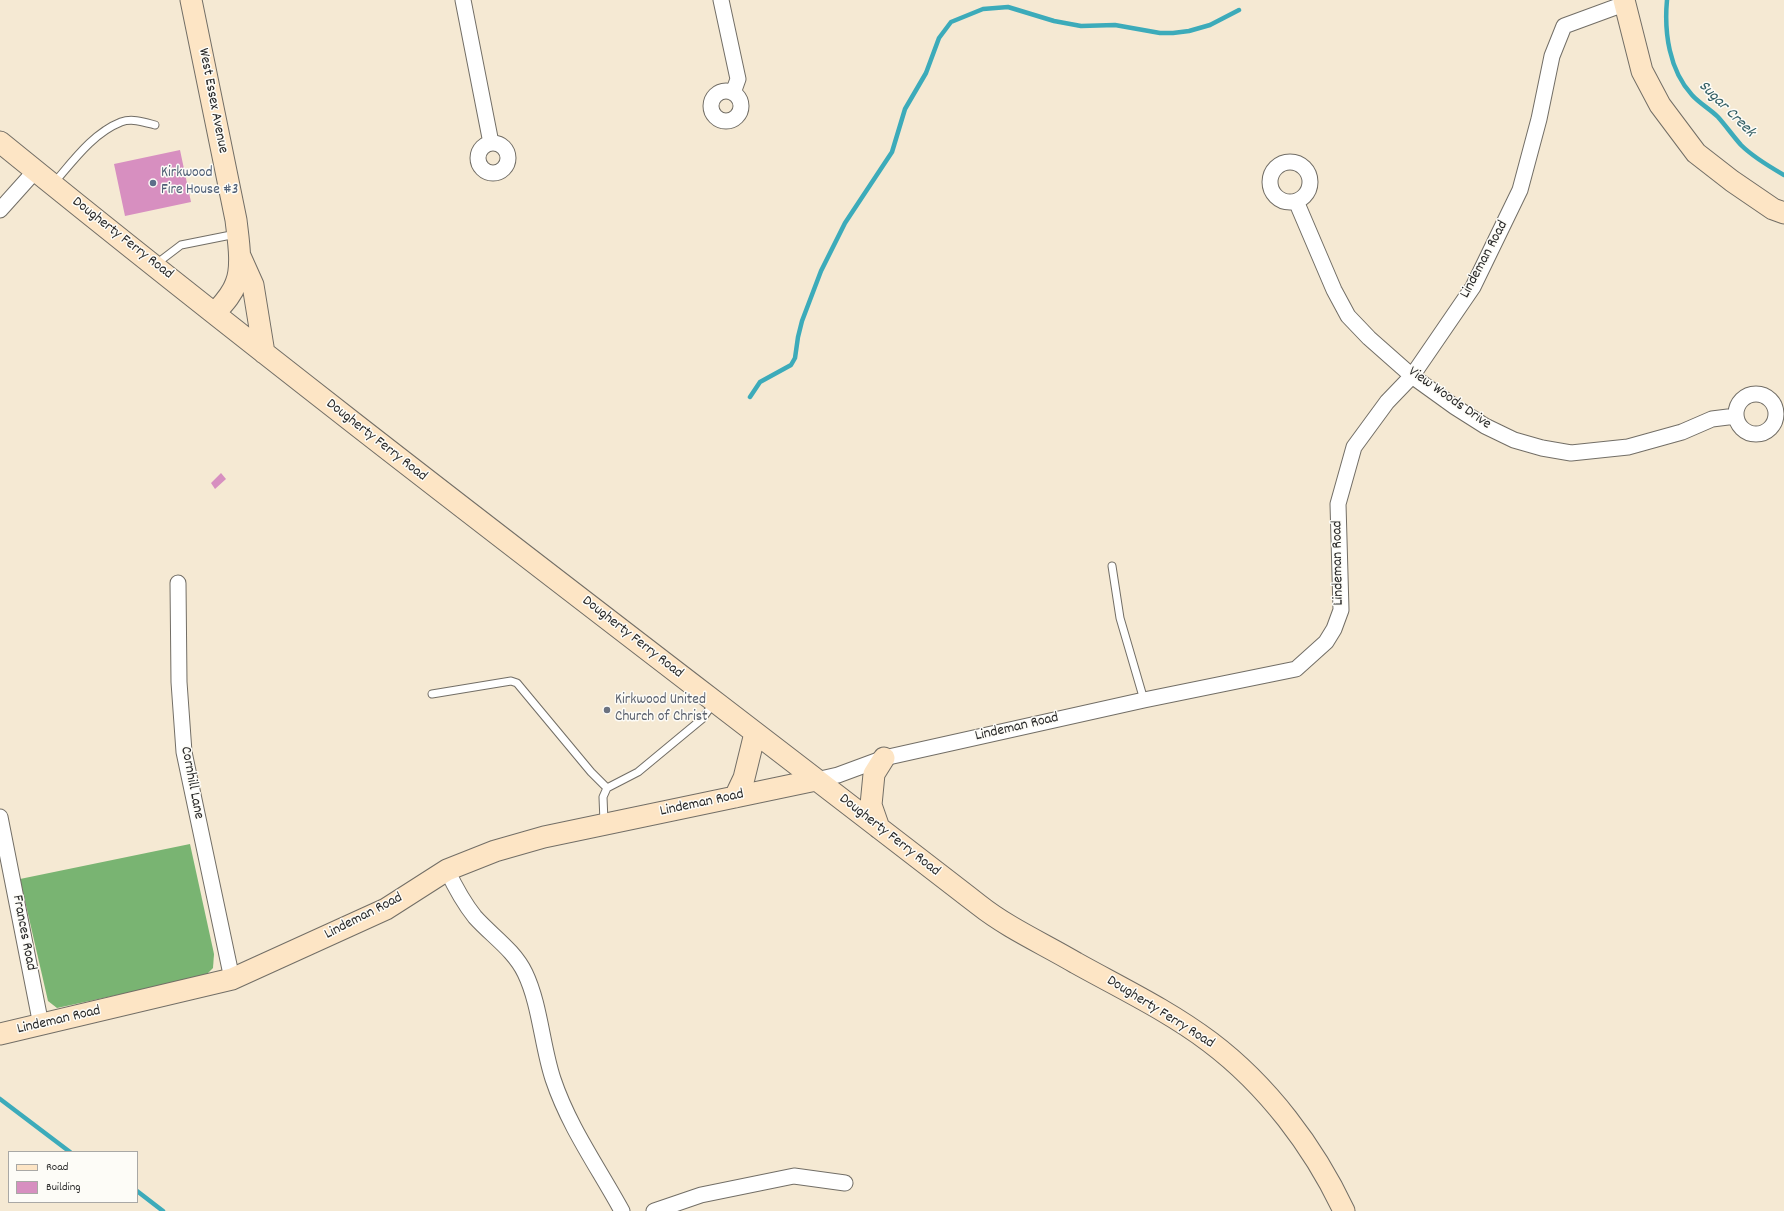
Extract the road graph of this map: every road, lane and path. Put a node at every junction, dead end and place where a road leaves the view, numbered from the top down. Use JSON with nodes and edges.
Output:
{"nodes":[{"id":1,"x":191,"y":0,"type":"edge"},
{"id":2,"x":463,"y":0,"type":"edge"},
{"id":3,"x":721,"y":0,"type":"edge"},
{"id":4,"x":1624,"y":2,"type":"edge"},
{"id":5,"x":733,"y":93,"type":"dead end"},
{"id":6,"x":155,"y":125,"type":"dead end"},
{"id":7,"x":0,"y":142,"type":"edge"},
{"id":8,"x":491,"y":143,"type":"dead end"},
{"id":9,"x":35,"y":171,"type":"junction"},
{"id":10,"x":53,"y":185,"type":"junction"},
{"id":11,"x":1296,"y":200,"type":"dead end"},
{"id":12,"x":0,"y":210,"type":"edge"},
{"id":13,"x":1784,"y":213,"type":"edge"},
{"id":14,"x":237,"y":234,"type":"junction"},
{"id":15,"x":239,"y":256,"type":"junction"},
{"id":16,"x":155,"y":265,"type":"junction"},
{"id":17,"x":215,"y":314,"type":"junction"},
{"id":18,"x":264,"y":352,"type":"junction"},
{"id":19,"x":1412,"y":376,"type":"junction"},
{"id":20,"x":1736,"y":416,"type":"dead end"},
{"id":21,"x":1112,"y":566,"type":"dead end"},
{"id":22,"x":178,"y":583,"type":"dead end"},
{"id":23,"x":432,"y":694,"type":"dead end"},
{"id":24,"x":1144,"y":700,"type":"junction"},
{"id":25,"x":715,"y":702,"type":"junction"},
{"id":26,"x":755,"y":733,"type":"junction"},
{"id":27,"x":884,"y":758,"type":"junction"},
{"id":28,"x":816,"y":780,"type":"junction"},
{"id":29,"x":607,"y":788,"type":"junction"},
{"id":30,"x":735,"y":797,"type":"junction"},
{"id":31,"x":0,"y":817,"type":"edge"},
{"id":32,"x":604,"y":825,"type":"junction"},
{"id":33,"x":879,"y":828,"type":"junction"},
{"id":34,"x":447,"y":870,"type":"junction"},
{"id":35,"x":232,"y":979,"type":"junction"},
{"id":36,"x":41,"y":1025,"type":"junction"},
{"id":37,"x":0,"y":1034,"type":"edge"},
{"id":38,"x":845,"y":1183,"type":"dead end"},
{"id":39,"x":622,"y":1211,"type":"edge"},
{"id":40,"x":654,"y":1211,"type":"edge"},
{"id":41,"x":1344,"y":1211,"type":"edge"}],
"edges":[{"from":1,"to":14,"type":"main road","name":"West Essex Avenue"},
{"from":2,"to":8,"type":"street"},
{"from":3,"to":5,"type":"street"},
{"from":4,"to":13,"type":"main road"},
{"from":4,"to":19,"type":"street","name":"Lindeman Road"},
{"from":6,"to":10,"type":"lane"},
{"from":7,"to":9,"type":"main road","name":"Dougherty Ferry Road"},
{"from":9,"to":10,"type":"main road","name":"Dougherty Ferry Road"},
{"from":9,"to":12,"type":"street"},
{"from":10,"to":16,"type":"main road","name":"Dougherty Ferry Road"},
{"from":11,"to":19,"type":"street","name":"View Woods Drive"},
{"from":14,"to":15,"type":"main road","name":"West Essex Avenue"},
{"from":14,"to":16,"type":"lane"},
{"from":15,"to":17,"type":"main road","name":"West Essex Avenue"},
{"from":15,"to":18,"type":"main road"},
{"from":16,"to":17,"type":"main road","name":"Dougherty Ferry Road"},
{"from":17,"to":18,"type":"main road","name":"Dougherty Ferry Road"},
{"from":18,"to":25,"type":"main road","name":"Dougherty Ferry Road"},
{"from":19,"to":20,"type":"street","name":"View Woods Drive"},
{"from":19,"to":24,"type":"street","name":"Lindeman Road"},
{"from":21,"to":24,"type":"lane"},
{"from":22,"to":35,"type":"street","name":"Cornhill Lane"},
{"from":23,"to":29,"type":"lane"},
{"from":24,"to":27,"type":"street","name":"Lindeman Road"},
{"from":25,"to":26,"type":"main road","name":"Dougherty Ferry Road"},
{"from":25,"to":29,"type":"lane"},
{"from":26,"to":28,"type":"main road","name":"Dougherty Ferry Road"},
{"from":26,"to":30,"type":"main road"},
{"from":27,"to":28,"type":"street","name":"Lindeman Road"},
{"from":27,"to":33,"type":"main road"},
{"from":28,"to":30,"type":"main road","name":"Lindeman Road"},
{"from":28,"to":33,"type":"main road","name":"Dougherty Ferry Road"},
{"from":29,"to":32,"type":"lane"},
{"from":30,"to":32,"type":"main road","name":"Lindeman Road"},
{"from":31,"to":36,"type":"street","name":"Frances Road"},
{"from":32,"to":34,"type":"main road","name":"Lindeman Road"},
{"from":33,"to":41,"type":"main road","name":"Dougherty Ferry Road"},
{"from":34,"to":35,"type":"main road","name":"Lindeman Road"},
{"from":34,"to":39,"type":"street"},
{"from":35,"to":36,"type":"main road","name":"Lindeman Road"},
{"from":36,"to":37,"type":"main road","name":"Lindeman Road"},
{"from":38,"to":40,"type":"street"}]}
